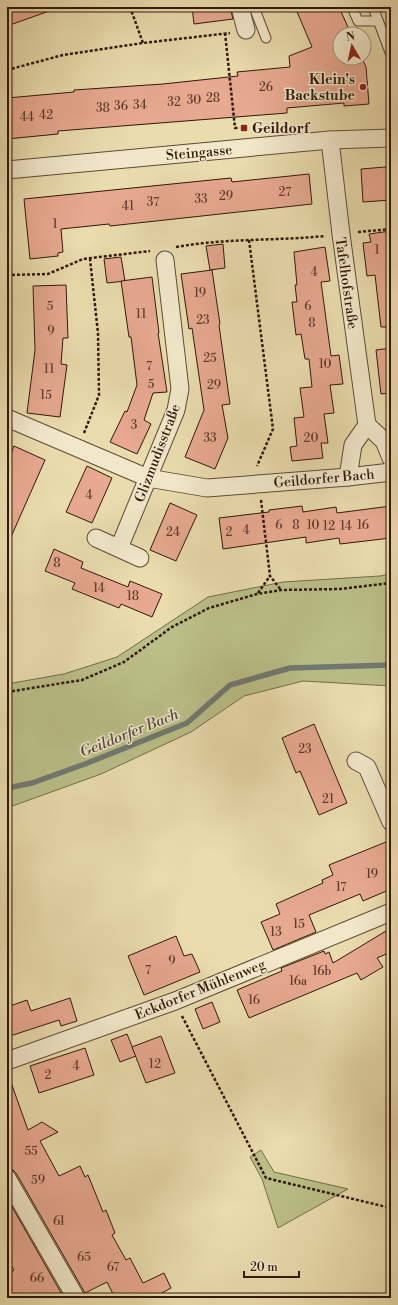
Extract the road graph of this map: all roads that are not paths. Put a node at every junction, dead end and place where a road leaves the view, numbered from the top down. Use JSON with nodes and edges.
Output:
{"nodes":[{"id":1,"x":240,"y":7,"type":"edge"},
{"id":2,"x":254,"y":7,"type":"edge"},
{"id":3,"x":352,"y":7,"type":"edge"},
{"id":4,"x":373,"y":7,"type":"edge"},
{"id":5,"x":378,"y":21,"type":"junction"},
{"id":6,"x":246,"y":30,"type":"road end"},
{"id":7,"x":266,"y":38,"type":"dead end"},
{"id":8,"x":391,"y":55,"type":"edge"},
{"id":9,"x":391,"y":138,"type":"edge"},
{"id":10,"x":330,"y":140,"type":"junction"},
{"id":11,"x":7,"y":170,"type":"edge"},
{"id":12,"x":164,"y":252,"type":"road end"},
{"id":13,"x":7,"y":418,"type":"edge"},
{"id":14,"x":367,"y":425,"type":"junction"},
{"id":15,"x":391,"y":458,"type":"edge"},
{"id":16,"x":391,"y":472,"type":"edge"},
{"id":17,"x":348,"y":477,"type":"junction"},
{"id":18,"x":148,"y":478,"type":"junction"},
{"id":19,"x":96,"y":538,"type":"dead end"},
{"id":20,"x":118,"y":548,"type":"junction"},
{"id":21,"x":140,"y":558,"type":"dead end"},
{"id":22,"x":356,"y":761,"type":"dead end"},
{"id":23,"x":391,"y":822,"type":"edge"},
{"id":24,"x":391,"y":912,"type":"edge"},
{"id":25,"x":7,"y":1061,"type":"edge"},
{"id":26,"x":7,"y":1178,"type":"edge"},
{"id":27,"x":76,"y":1298,"type":"edge"}],
"edges":[{"from":1,"to":6,"type":"street"},
{"from":2,"to":7,"type":"lane"},
{"from":3,"to":5,"type":"lane"},
{"from":4,"to":5,"type":"lane"},
{"from":5,"to":8,"type":"lane"},
{"from":9,"to":10,"type":"street","name":"Steingasse"},
{"from":10,"to":11,"type":"street","name":"Steingasse"},
{"from":10,"to":14,"type":"street","name":"Tafelhofstraße"},
{"from":12,"to":18,"type":"street","name":"Glizmudisstraße"},
{"from":13,"to":18,"type":"street","name":"Geildorfer Bach"},
{"from":14,"to":15,"type":"street"},
{"from":14,"to":17,"type":"street"},
{"from":16,"to":17,"type":"street","name":"Geildorfer Bach"},
{"from":17,"to":18,"type":"street","name":"Geildorfer Bach"},
{"from":18,"to":20,"type":"street","name":"Glizmudisstraße"},
{"from":19,"to":20,"type":"street"},
{"from":20,"to":21,"type":"street"},
{"from":22,"to":23,"type":"street"},
{"from":24,"to":25,"type":"street","name":"Eckdorfer Mühlenweg"},
{"from":26,"to":27,"type":"street"}]}
